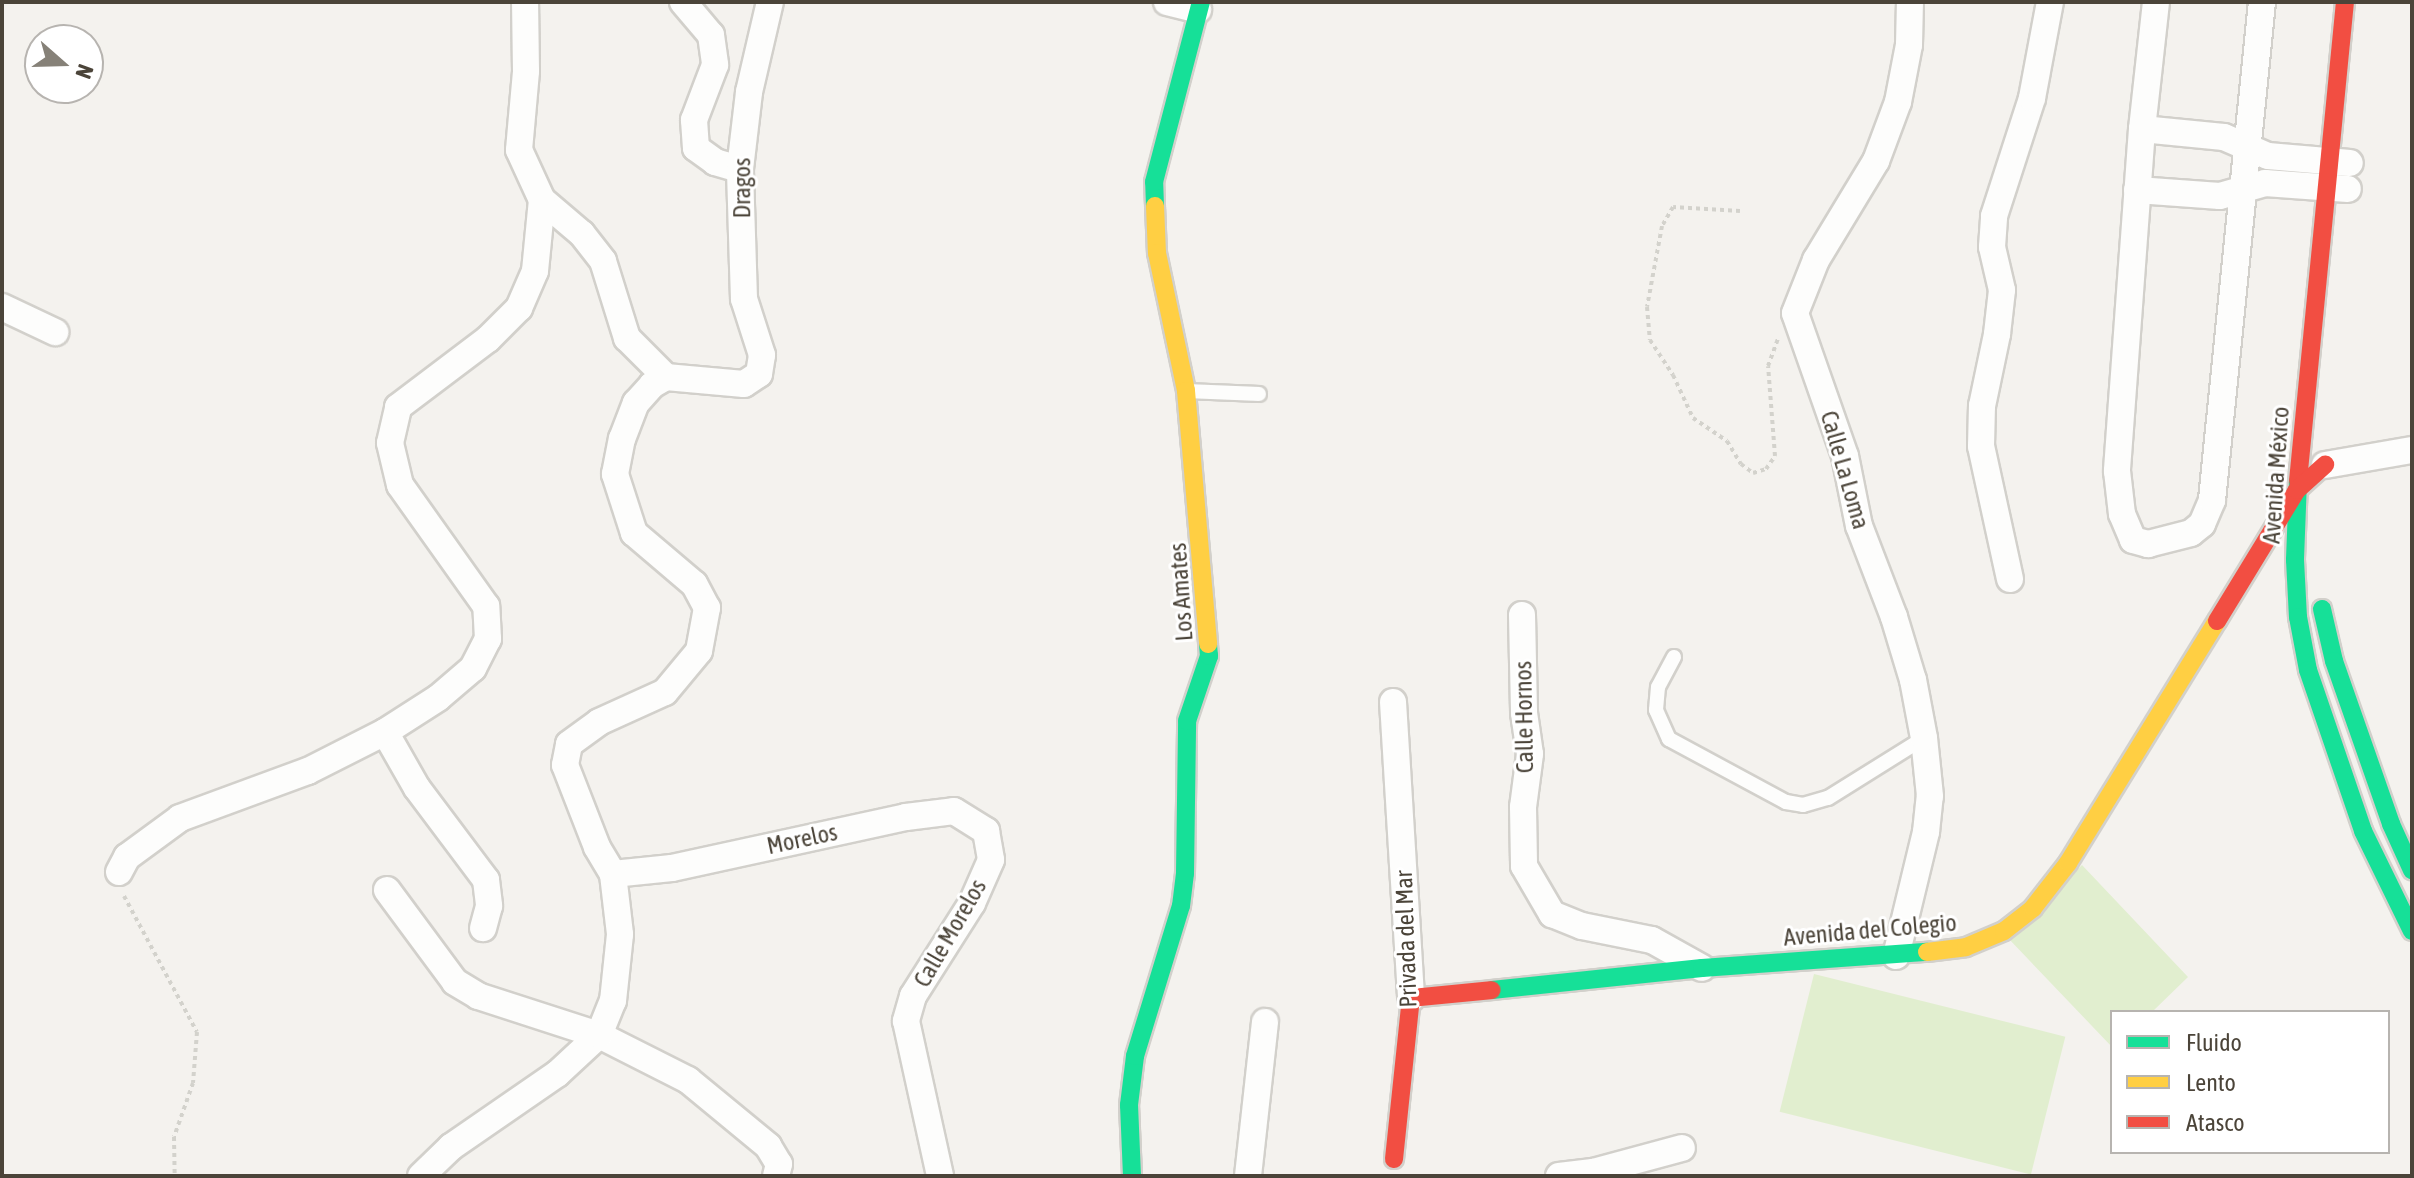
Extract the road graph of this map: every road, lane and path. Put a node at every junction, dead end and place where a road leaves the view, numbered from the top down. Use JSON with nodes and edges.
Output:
{"nodes":[{"id":1,"x":525,"y":2,"type":"edge"},
{"id":2,"x":683,"y":2,"type":"edge"},
{"id":3,"x":770,"y":2,"type":"edge"},
{"id":4,"x":1167,"y":2,"type":"edge"},
{"id":5,"x":1910,"y":2,"type":"edge"},
{"id":6,"x":2050,"y":2,"type":"edge"},
{"id":7,"x":2156,"y":2,"type":"edge"},
{"id":8,"x":2262,"y":2,"type":"edge"},
{"id":9,"x":2345,"y":2,"type":"edge"},
{"id":10,"x":1200,"y":6,"type":"edge"},
{"id":11,"x":2142,"y":129,"type":"junction"},
{"id":12,"x":2246,"y":149,"type":"junction"},
{"id":13,"x":740,"y":169,"type":"junction"},
{"id":14,"x":2342,"y":176,"type":"junction"},
{"id":15,"x":2242,"y":189,"type":"junction"},
{"id":16,"x":2137,"y":190,"type":"junction"},
{"id":17,"x":542,"y":200,"type":"junction"},
{"id":18,"x":1740,"y":211,"type":"dead end"},
{"id":19,"x":2,"y":307,"type":"edge"},
{"id":20,"x":1795,"y":313,"type":"junction"},
{"id":21,"x":55,"y":332,"type":"dead end"},
{"id":22,"x":666,"y":377,"type":"junction"},
{"id":23,"x":1186,"y":391,"type":"junction"},
{"id":24,"x":1259,"y":394,"type":"dead end"},
{"id":25,"x":2412,"y":450,"type":"edge"},
{"id":26,"x":2325,"y":458,"type":"junction"},
{"id":27,"x":2297,"y":490,"type":"junction"},
{"id":28,"x":2323,"y":495,"type":"dead end"},
{"id":29,"x":2010,"y":579,"type":"dead end"},
{"id":30,"x":2322,"y":597,"type":"dead end"},
{"id":31,"x":1522,"y":615,"type":"dead end"},
{"id":32,"x":1674,"y":657,"type":"dead end"},
{"id":33,"x":1393,"y":702,"type":"dead end"},
{"id":34,"x":385,"y":732,"type":"junction"},
{"id":35,"x":1924,"y":738,"type":"junction"},
{"id":36,"x":2401,"y":821,"type":"edge"},
{"id":37,"x":986,"y":831,"type":"joint"},
{"id":38,"x":2412,"y":870,"type":"edge"},
{"id":39,"x":119,"y":872,"type":"joint"},
{"id":40,"x":613,"y":874,"type":"junction"},
{"id":41,"x":387,"y":890,"type":"dead end"},
{"id":42,"x":483,"y":928,"type":"dead end"},
{"id":43,"x":2412,"y":931,"type":"edge"},
{"id":44,"x":1896,"y":956,"type":"junction"},
{"id":45,"x":1702,"y":968,"type":"junction"},
{"id":46,"x":1411,"y":998,"type":"junction"},
{"id":47,"x":1265,"y":1022,"type":"dead end"},
{"id":48,"x":599,"y":1035,"type":"junction"},
{"id":49,"x":1682,"y":1148,"type":"dead end"},
{"id":50,"x":1394,"y":1167,"type":"edge"},
{"id":51,"x":1129,"y":1174,"type":"edge"},
{"id":52,"x":175,"y":1176,"type":"edge"},
{"id":53,"x":421,"y":1176,"type":"edge"},
{"id":54,"x":776,"y":1176,"type":"edge"},
{"id":55,"x":940,"y":1176,"type":"edge"},
{"id":56,"x":1248,"y":1176,"type":"edge"},
{"id":57,"x":1559,"y":1176,"type":"edge"}],
"edges":[{"from":1,"to":17,"type":"street"},
{"from":2,"to":13,"type":"street"},
{"from":3,"to":13,"type":"street","name":"Dragos"},
{"from":4,"to":10,"type":"street"},
{"from":5,"to":20,"type":"street"},
{"from":6,"to":29,"type":"street"},
{"from":7,"to":11,"type":"street"},
{"from":8,"to":12,"type":"street"},
{"from":9,"to":14,"type":"street","name":"Avenida México"},
{"from":10,"to":23,"type":"street","name":"Los Amates"},
{"from":11,"to":12,"type":"street"},
{"from":11,"to":16,"type":"street"},
{"from":12,"to":14,"type":"street"},
{"from":12,"to":15,"type":"street"},
{"from":13,"to":22,"type":"street","name":"Dragos"},
{"from":14,"to":15,"type":"street"},
{"from":14,"to":27,"type":"street","name":"Avenida México"},
{"from":15,"to":16,"type":"street"},
{"from":15,"to":16,"type":"street"},
{"from":17,"to":22,"type":"street"},
{"from":17,"to":34,"type":"street"},
{"from":18,"to":20,"type":"path"},
{"from":19,"to":21,"type":"street"},
{"from":20,"to":35,"type":"street","name":"Calle La Loma"},
{"from":22,"to":40,"type":"street"},
{"from":23,"to":24,"type":"lane"},
{"from":23,"to":51,"type":"street","name":"Los Amates"},
{"from":25,"to":26,"type":"street"},
{"from":26,"to":27,"type":"street","name":"Avenida del Colegio"},
{"from":26,"to":28,"type":"street","name":"Avenida México"},
{"from":27,"to":43,"type":"street","name":"Avenida México"},
{"from":27,"to":44,"type":"street","name":"Avenida del Colegio"},
{"from":30,"to":36,"type":"street"},
{"from":31,"to":45,"type":"street","name":"Calle Hornos"},
{"from":32,"to":35,"type":"lane"},
{"from":33,"to":46,"type":"street","name":"Privada del Mar"},
{"from":34,"to":39,"type":"street"},
{"from":34,"to":42,"type":"street"},
{"from":35,"to":44,"type":"street","name":"Calle La Loma"},
{"from":36,"to":38,"type":"street"},
{"from":37,"to":40,"type":"street","name":"Morelos"},
{"from":37,"to":55,"type":"street","name":"Calle Morelos"},
{"from":39,"to":52,"type":"path"},
{"from":40,"to":48,"type":"street"},
{"from":41,"to":48,"type":"street"},
{"from":44,"to":45,"type":"street","name":"Avenida del Colegio"},
{"from":45,"to":46,"type":"street","name":"Avenida del Colegio"},
{"from":46,"to":50,"type":"street","name":"Privada del Mar"},
{"from":47,"to":56,"type":"street"},
{"from":48,"to":53,"type":"street"},
{"from":48,"to":54,"type":"street"},
{"from":49,"to":57,"type":"street"}]}
